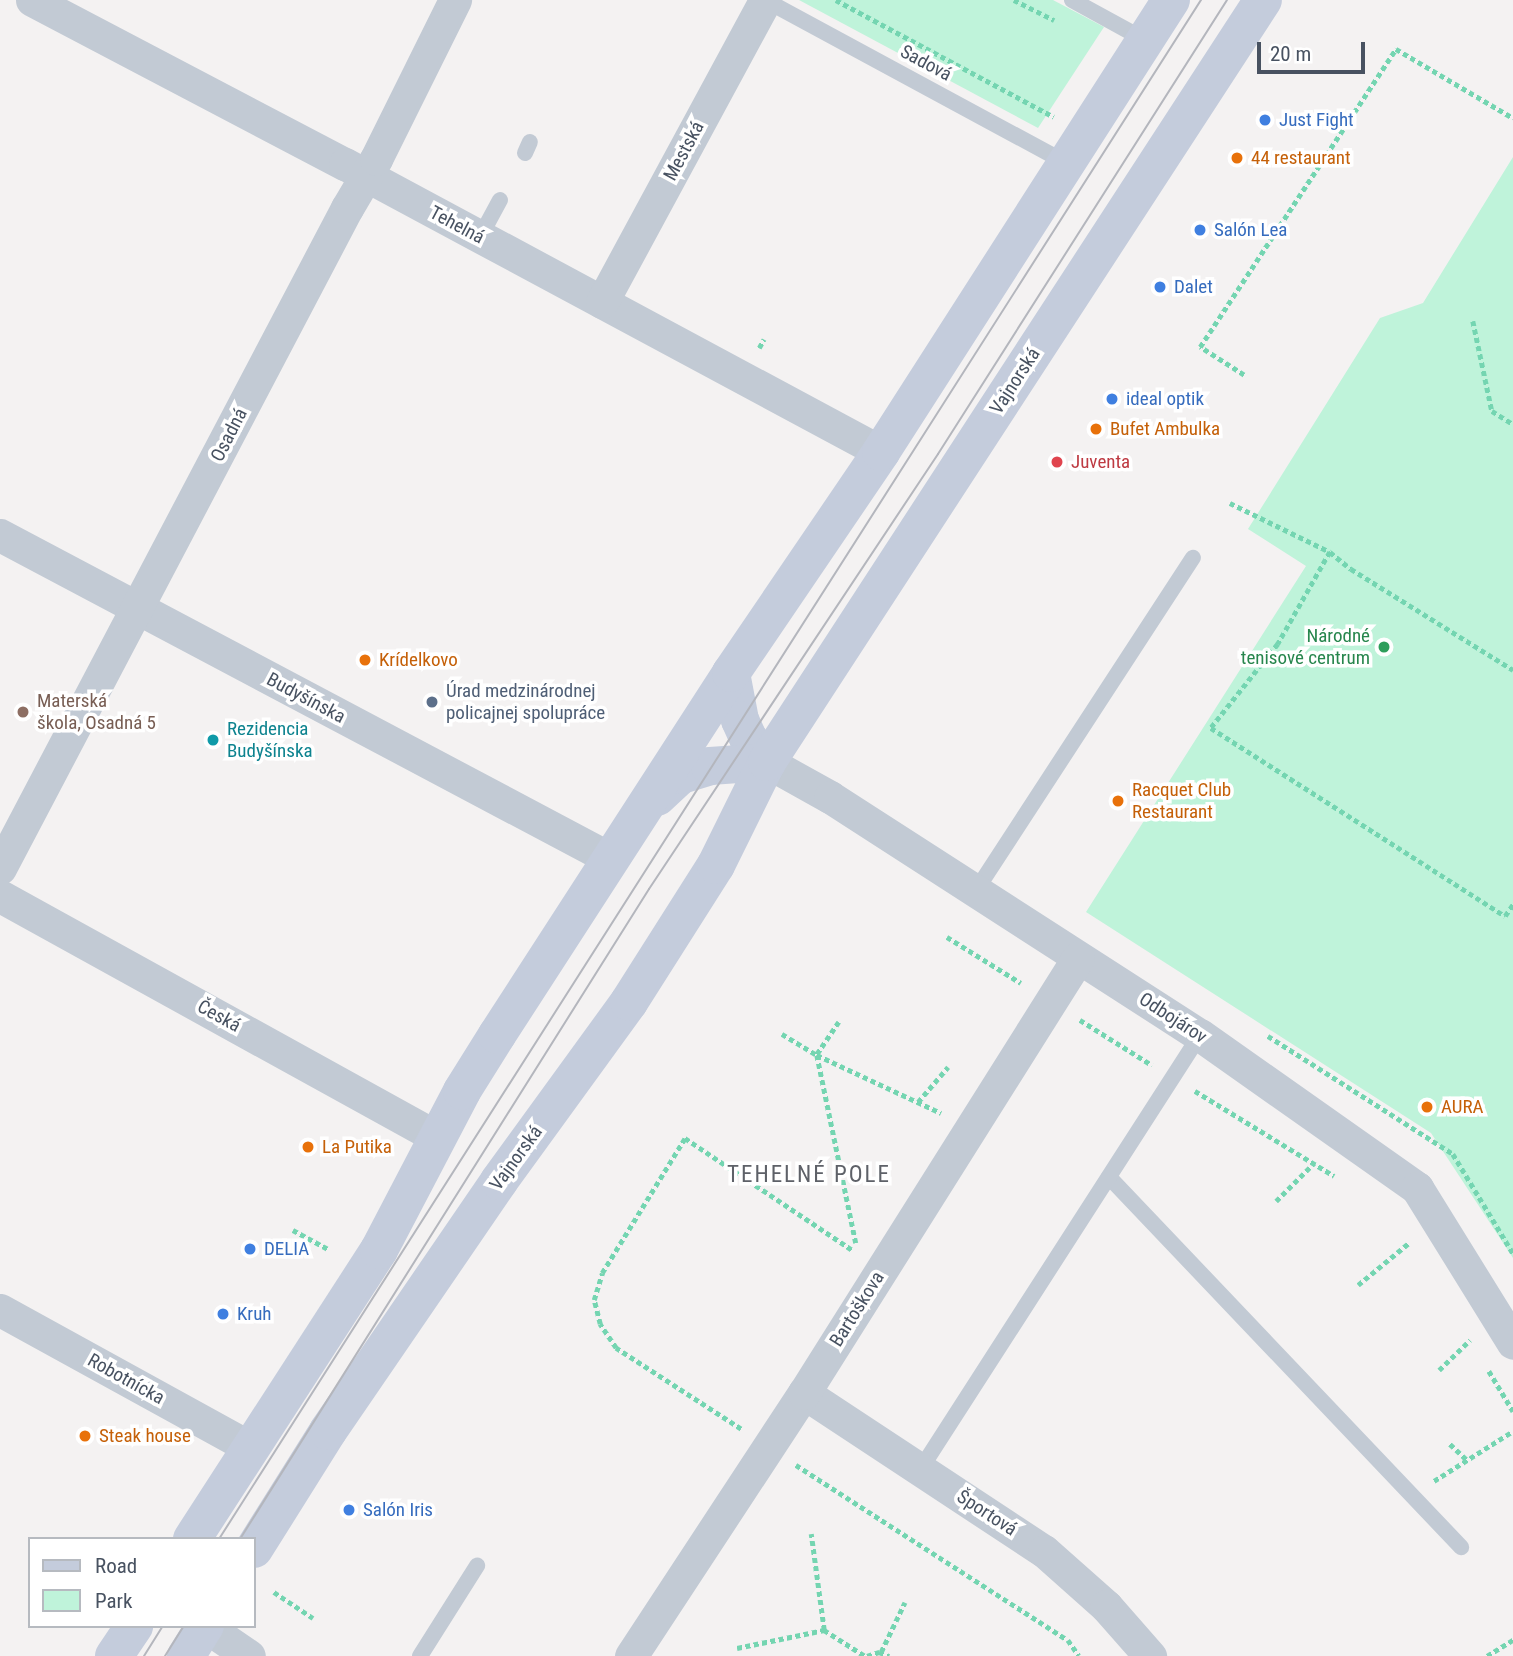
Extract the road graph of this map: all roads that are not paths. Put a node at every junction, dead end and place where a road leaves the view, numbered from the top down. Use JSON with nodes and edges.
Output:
{"nodes":[{"id":1,"x":32,"y":0,"type":"edge"},
{"id":2,"x":455,"y":0,"type":"edge"},
{"id":3,"x":765,"y":0,"type":"edge"},
{"id":4,"x":1072,"y":0,"type":"edge"},
{"id":5,"x":1171,"y":0,"type":"edge"},
{"id":6,"x":1263,"y":0,"type":"edge"},
{"id":7,"x":1145,"y":40,"type":"junction"},
{"id":8,"x":1067,"y":163,"type":"junction"},
{"id":9,"x":365,"y":176,"type":"junction"},
{"id":10,"x":500,"y":200,"type":"dead end"},
{"id":11,"x":480,"y":237,"type":"junction"},
{"id":12,"x":602,"y":302,"type":"junction"},
{"id":13,"x":881,"y":452,"type":"junction"},
{"id":14,"x":0,"y":536,"type":"edge"},
{"id":15,"x":1194,"y":558,"type":"dead end"},
{"id":16,"x":138,"y":609,"type":"junction"},
{"id":17,"x":731,"y":673,"type":"junction"},
{"id":18,"x":767,"y":762,"type":"junction"},
{"id":19,"x":639,"y":815,"type":"junction"},
{"id":20,"x":611,"y":859,"type":"junction"},
{"id":21,"x":0,"y":868,"type":"edge"},
{"id":22,"x":975,"y":892,"type":"junction"},
{"id":23,"x":0,"y":896,"type":"edge"},
{"id":24,"x":1078,"y":958,"type":"junction"},
{"id":25,"x":1200,"y":1035,"type":"junction"},
{"id":26,"x":437,"y":1137,"type":"junction"},
{"id":27,"x":1109,"y":1177,"type":"junction"},
{"id":28,"x":0,"y":1310,"type":"edge"},
{"id":29,"x":1513,"y":1343,"type":"edge"},
{"id":30,"x":804,"y":1393,"type":"junction"},
{"id":31,"x":251,"y":1448,"type":"junction"},
{"id":32,"x":920,"y":1470,"type":"junction"},
{"id":33,"x":193,"y":1537,"type":"edge"},
{"id":34,"x":256,"y":1546,"type":"edge"},
{"id":35,"x":1461,"y":1548,"type":"dead end"},
{"id":36,"x":477,"y":1566,"type":"dead end"},
{"id":37,"x":133,"y":1628,"type":"edge"},
{"id":38,"x":204,"y":1628,"type":"edge"},
{"id":39,"x":208,"y":1628,"type":"edge"},
{"id":40,"x":114,"y":1656,"type":"edge"},
{"id":41,"x":186,"y":1656,"type":"edge"},
{"id":42,"x":249,"y":1656,"type":"edge"},
{"id":43,"x":420,"y":1656,"type":"edge"},
{"id":44,"x":631,"y":1656,"type":"edge"},
{"id":45,"x":1150,"y":1656,"type":"edge"}],
"edges":[{"from":1,"to":9,"type":"street","name":"Tehelná"},
{"from":2,"to":9,"type":"street","name":"Osadná"},
{"from":3,"to":8,"type":"lane","name":"Sadová"},
{"from":3,"to":12,"type":"street","name":"Mestská"},
{"from":4,"to":7,"type":"lane"},
{"from":5,"to":7,"type":"main road"},
{"from":6,"to":18,"type":"main road","name":"Vajnorská"},
{"from":7,"to":8,"type":"main road"},
{"from":8,"to":13,"type":"main road"},
{"from":9,"to":11,"type":"street","name":"Tehelná"},
{"from":9,"to":16,"type":"street","name":"Osadná"},
{"from":10,"to":11,"type":"lane"},
{"from":11,"to":12,"type":"street","name":"Tehelná"},
{"from":12,"to":13,"type":"street","name":"Tehelná"},
{"from":13,"to":17,"type":"main road"},
{"from":14,"to":16,"type":"street","name":"Budyšínska"},
{"from":15,"to":22,"type":"lane"},
{"from":16,"to":20,"type":"street","name":"Budyšínska"},
{"from":16,"to":21,"type":"street","name":"Osadná"},
{"from":17,"to":18,"type":"main road"},
{"from":17,"to":19,"type":"main road"},
{"from":18,"to":19,"type":"main road"},
{"from":18,"to":22,"type":"street","name":"Odbojárov"},
{"from":18,"to":34,"type":"main road","name":"Vajnorská"},
{"from":19,"to":20,"type":"main road"},
{"from":20,"to":26,"type":"main road"},
{"from":22,"to":24,"type":"street","name":"Odbojárov"},
{"from":23,"to":26,"type":"street","name":"Česká"},
{"from":24,"to":25,"type":"street","name":"Odbojárov"},
{"from":24,"to":30,"type":"street","name":"Bartoškova"},
{"from":25,"to":27,"type":"lane"},
{"from":25,"to":29,"type":"street","name":"Odbojárov"},
{"from":26,"to":31,"type":"main road"},
{"from":27,"to":32,"type":"lane"},
{"from":27,"to":35,"type":"lane"},
{"from":28,"to":31,"type":"street","name":"Robotnícka"},
{"from":30,"to":32,"type":"street","name":"Športová"},
{"from":30,"to":44,"type":"street","name":"Bartoškova"},
{"from":31,"to":33,"type":"main road"},
{"from":32,"to":45,"type":"street","name":"Športová"},
{"from":36,"to":43,"type":"lane"},
{"from":37,"to":40,"type":"main road"},
{"from":38,"to":41,"type":"main road"},
{"from":39,"to":42,"type":"street"}]}
